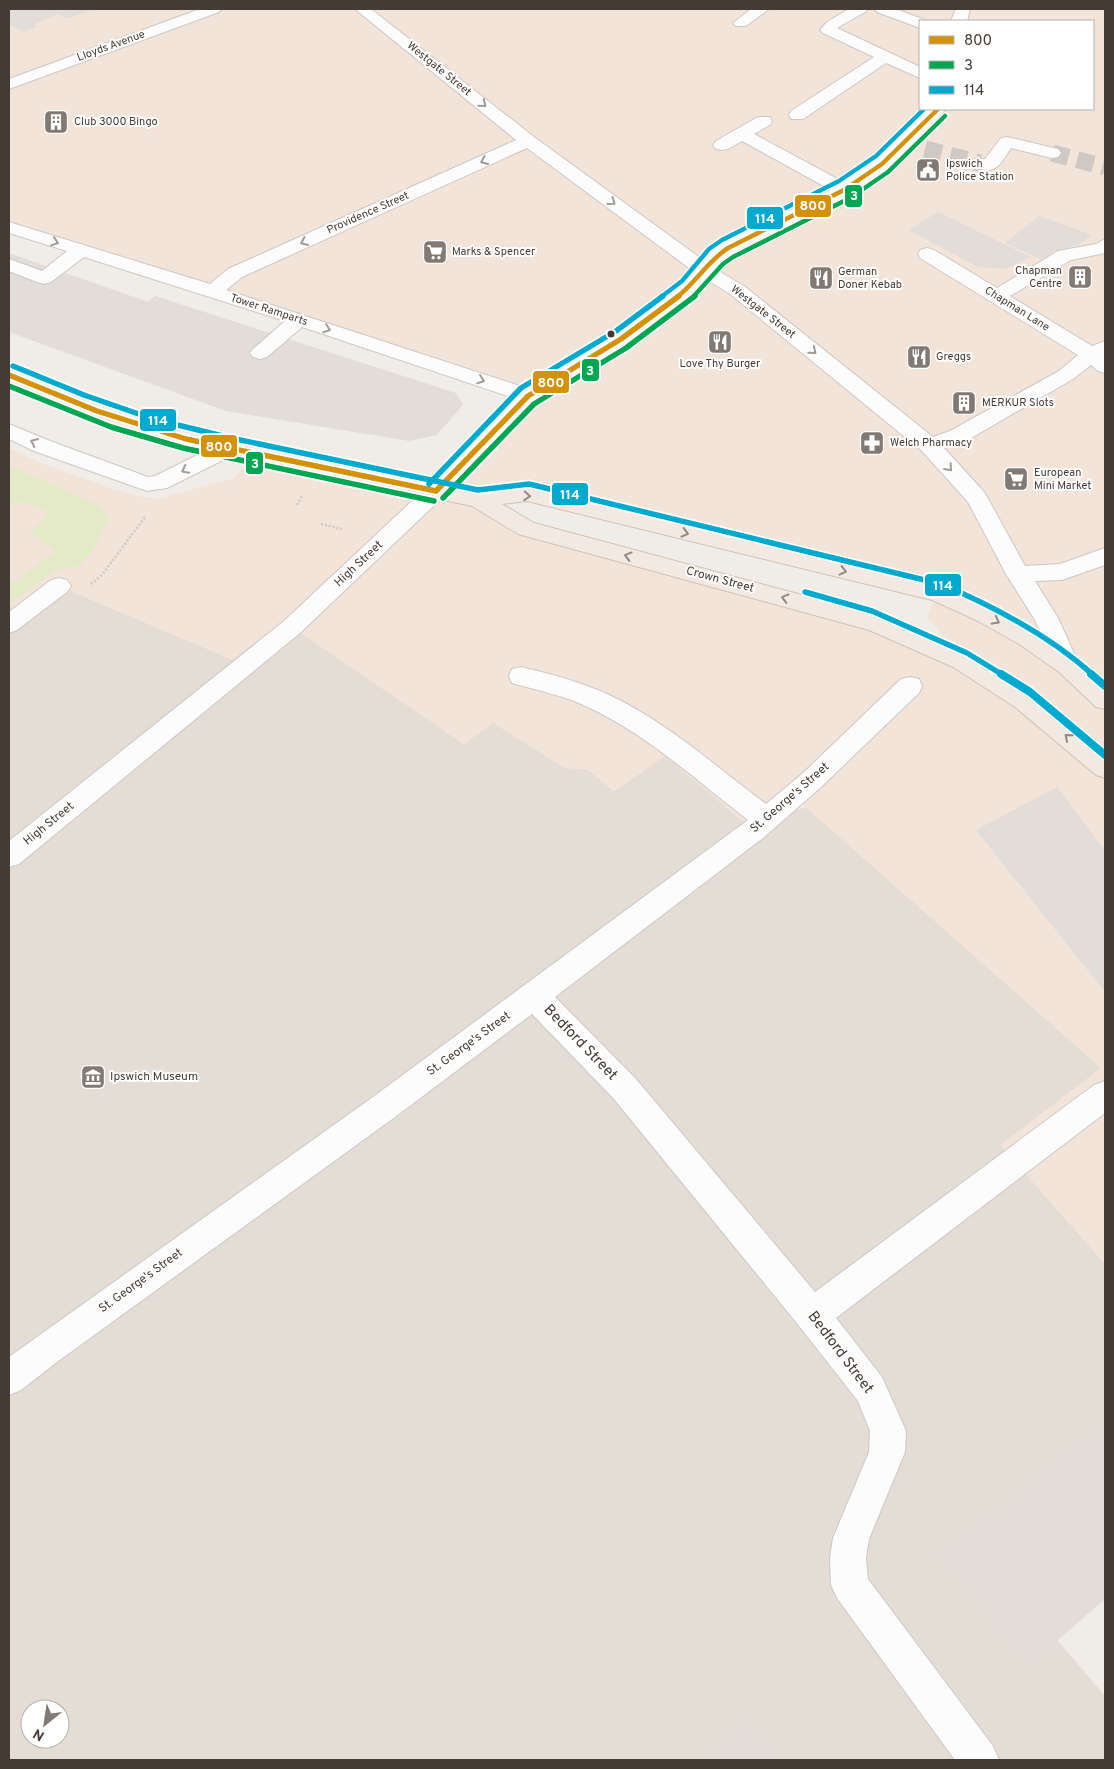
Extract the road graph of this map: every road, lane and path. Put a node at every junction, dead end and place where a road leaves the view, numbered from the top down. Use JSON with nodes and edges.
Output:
{"nodes":[{"id":1,"x":214,"y":9,"type":"edge"},
{"id":2,"x":362,"y":9,"type":"edge"},
{"id":3,"x":761,"y":9,"type":"edge"},
{"id":4,"x":860,"y":9,"type":"edge"},
{"id":5,"x":882,"y":9,"type":"edge"},
{"id":6,"x":741,"y":23,"type":"dead end"},
{"id":7,"x":919,"y":23,"type":"edge"},
{"id":8,"x":885,"y":57,"type":"junction"},
{"id":9,"x":919,"y":73,"type":"edge"},
{"id":10,"x":9,"y":84,"type":"edge"},
{"id":11,"x":937,"y":110,"type":"edge"},
{"id":12,"x":797,"y":115,"type":"dead end"},
{"id":13,"x":764,"y":122,"type":"dead end"},
{"id":14,"x":742,"y":134,"type":"junction"},
{"id":15,"x":528,"y":141,"type":"junction"},
{"id":16,"x":904,"y":143,"type":"junction"},
{"id":17,"x":722,"y":145,"type":"dead end"},
{"id":18,"x":926,"y":149,"type":"tunnel mouth"},
{"id":19,"x":1052,"y":153,"type":"tunnel mouth"},
{"id":20,"x":980,"y":163,"type":"tunnel mouth"},
{"id":21,"x":844,"y":190,"type":"junction"},
{"id":22,"x":9,"y":227,"type":"edge"},
{"id":23,"x":1105,"y":245,"type":"edge"},
{"id":24,"x":80,"y":250,"type":"junction"},
{"id":25,"x":927,"y":254,"type":"dead end"},
{"id":26,"x":9,"y":265,"type":"edge"},
{"id":27,"x":704,"y":270,"type":"junction"},
{"id":28,"x":212,"y":292,"type":"junction"},
{"id":29,"x":997,"y":296,"type":"junction"},
{"id":30,"x":299,"y":319,"type":"junction"},
{"id":31,"x":260,"y":353,"type":"dead end"},
{"id":32,"x":1100,"y":356,"type":"edge"},
{"id":33,"x":9,"y":375,"type":"edge"},
{"id":34,"x":528,"y":396,"type":"junction"},
{"id":35,"x":9,"y":431,"type":"edge"},
{"id":36,"x":930,"y":446,"type":"junction"},
{"id":37,"x":229,"y":448,"type":"junction"},
{"id":38,"x":436,"y":491,"type":"junction"},
{"id":39,"x":478,"y":500,"type":"junction"},
{"id":40,"x":149,"y":512,"type":"dead end"},
{"id":41,"x":1105,"y":556,"type":"edge"},
{"id":42,"x":1018,"y":574,"type":"junction"},
{"id":43,"x":59,"y":586,"type":"joint"},
{"id":44,"x":9,"y":624,"type":"edge"},
{"id":45,"x":1067,"y":664,"type":"junction"},
{"id":46,"x":521,"y":676,"type":"dead end"},
{"id":47,"x":910,"y":686,"type":"dead end"},
{"id":48,"x":1105,"y":700,"type":"edge"},
{"id":49,"x":1105,"y":768,"type":"edge"},
{"id":50,"x":766,"y":819,"type":"junction"},
{"id":51,"x":9,"y":856,"type":"edge"},
{"id":52,"x":534,"y":996,"type":"junction"},
{"id":53,"x":1105,"y":1095,"type":"edge"},
{"id":54,"x":812,"y":1315,"type":"junction"},
{"id":55,"x":9,"y":1378,"type":"edge"},
{"id":56,"x":979,"y":1760,"type":"edge"}],
"edges":[{"from":1,"to":10,"type":"street","name":"Lloyds Avenue"},
{"from":2,"to":15,"type":"street","name":"Westgate Street","one_way":true},
{"from":3,"to":6,"type":"street"},
{"from":4,"to":8,"type":"street"},
{"from":5,"to":7,"type":"street"},
{"from":8,"to":9,"type":"street"},
{"from":8,"to":12,"type":"street"},
{"from":11,"to":16,"type":"street","name":"High Street"},
{"from":13,"to":14,"type":"street"},
{"from":14,"to":17,"type":"street"},
{"from":14,"to":21,"type":"street"},
{"from":15,"to":27,"type":"street","name":"Westgate Street","one_way":true},
{"from":15,"to":28,"type":"street","name":"Providence Street","one_way":true},
{"from":16,"to":18,"type":"street"},
{"from":16,"to":21,"type":"street","name":"High Street"},
{"from":19,"to":20,"type":"street"},
{"from":21,"to":27,"type":"street","name":"High Street"},
{"from":22,"to":24,"type":"street","name":"Tower Ramparts","one_way":true},
{"from":23,"to":29,"type":"street"},
{"from":24,"to":26,"type":"street"},
{"from":24,"to":28,"type":"street","name":"Tower Ramparts"},
{"from":25,"to":29,"type":"street","name":"Chapman Lane"},
{"from":27,"to":34,"type":"street","name":"High Street"},
{"from":27,"to":36,"type":"street","name":"Westgate Street","one_way":true},
{"from":28,"to":30,"type":"street","name":"Tower Ramparts"},
{"from":29,"to":32,"type":"street","name":"Chapman Lane"},
{"from":30,"to":31,"type":"street"},
{"from":30,"to":34,"type":"street","name":"Tower Ramparts","one_way":true},
{"from":32,"to":36,"type":"street"},
{"from":33,"to":37,"type":"main road","name":"Crown Street"},
{"from":34,"to":38,"type":"street","name":"High Street"},
{"from":37,"to":35,"type":"street","one_way":true},
{"from":36,"to":42,"type":"street","name":"Westgate Street","one_way":true},
{"from":37,"to":38,"type":"main road","name":"Crown Street"},
{"from":38,"to":39,"type":"main road","name":"Crown Street"},
{"from":38,"to":51,"type":"street","name":"High Street"},
{"from":39,"to":45,"type":"main road","name":"Crown Street","one_way":true},
{"from":49,"to":39,"type":"main road","name":"Crown Street","one_way":true},
{"from":40,"to":43,"type":"path"},
{"from":41,"to":42,"type":"street"},
{"from":42,"to":45,"type":"street","name":"Westgate Street"},
{"from":43,"to":44,"type":"street"},
{"from":45,"to":48,"type":"main road","name":"Crown Street"},
{"from":46,"to":50,"type":"street"},
{"from":47,"to":50,"type":"street","name":"St. George's Street"},
{"from":50,"to":52,"type":"street","name":"St. George's Street"},
{"from":52,"to":54,"type":"street","name":"Bedford Street"},
{"from":52,"to":55,"type":"street","name":"St. George's Street"},
{"from":53,"to":54,"type":"street"},
{"from":54,"to":56,"type":"street","name":"Bedford Street"}]}
